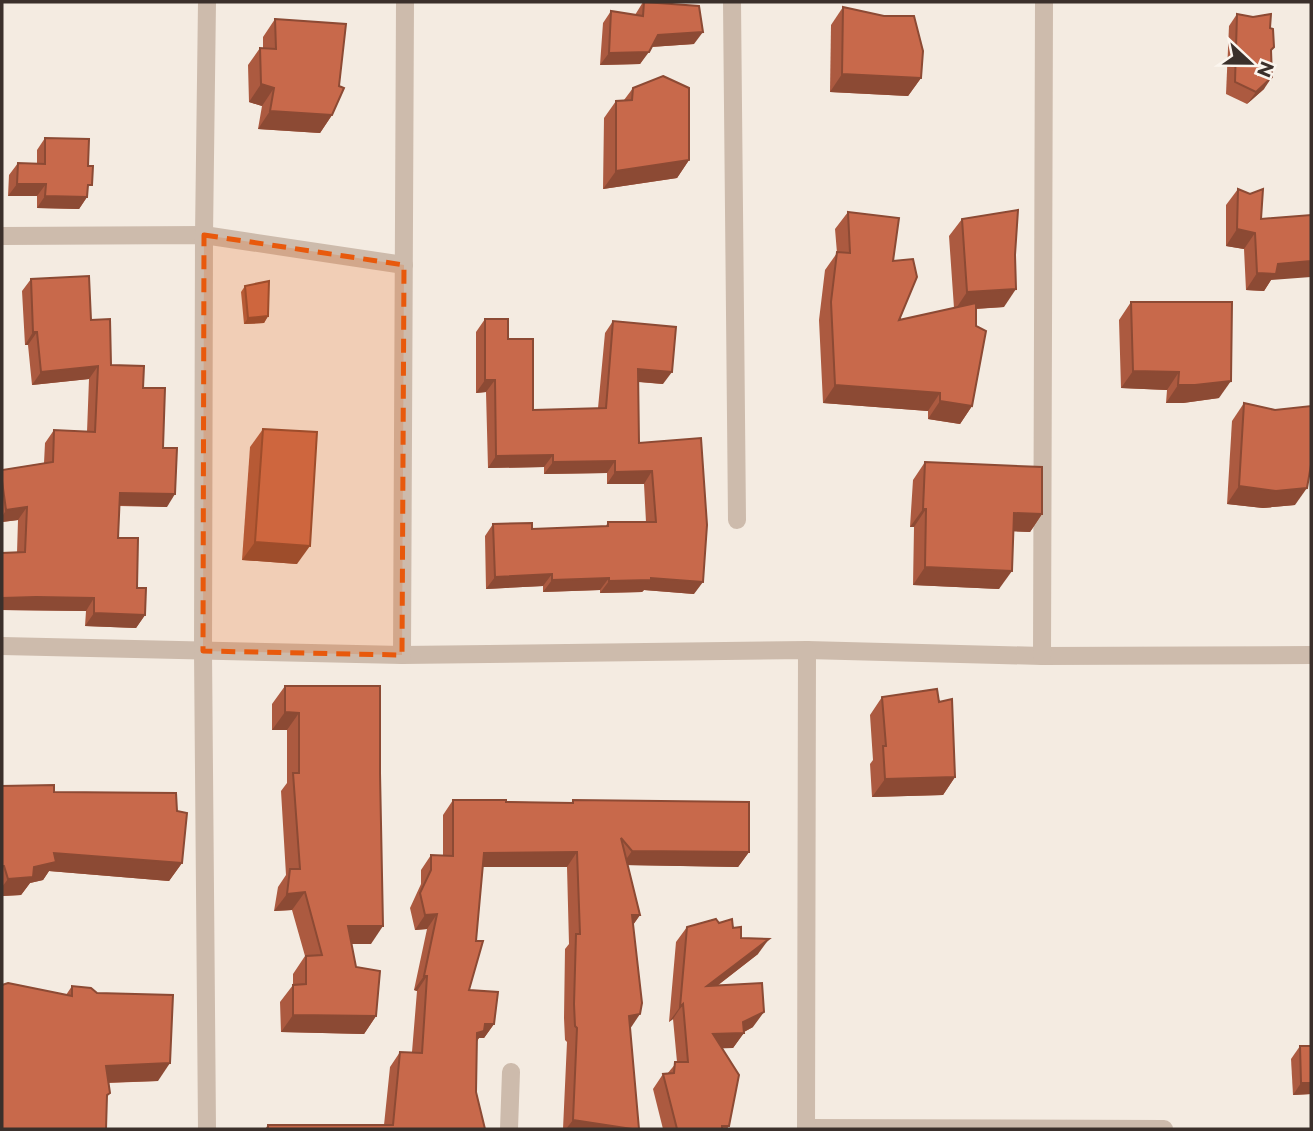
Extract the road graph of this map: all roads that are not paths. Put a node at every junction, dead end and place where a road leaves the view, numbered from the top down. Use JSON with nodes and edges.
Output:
{"nodes":[{"id":1,"x":207,"y":2,"type":"edge"},
{"id":2,"x":404,"y":2,"type":"edge"},
{"id":3,"x":732,"y":2,"type":"edge"},
{"id":4,"x":1044,"y":2,"type":"edge"},
{"id":5,"x":204,"y":235,"type":"junction"},
{"id":6,"x":2,"y":236,"type":"edge"},
{"id":7,"x":404,"y":265,"type":"junction"},
{"id":8,"x":737,"y":520,"type":"dead end"},
{"id":9,"x":2,"y":646,"type":"edge"},
{"id":10,"x":807,"y":650,"type":"junction"},
{"id":11,"x":203,"y":651,"type":"junction"},
{"id":12,"x":402,"y":655,"type":"junction"},
{"id":13,"x":1311,"y":655,"type":"edge"},
{"id":14,"x":1042,"y":656,"type":"junction"},
{"id":15,"x":511,"y":1072,"type":"dead end"},
{"id":16,"x":806,"y":1128,"type":"edge"},
{"id":17,"x":207,"y":1129,"type":"edge"},
{"id":18,"x":509,"y":1129,"type":"edge"},
{"id":19,"x":1164,"y":1129,"type":"edge"}],
"edges":[{"from":1,"to":5,"type":"street"},
{"from":2,"to":7,"type":"street"},
{"from":3,"to":8,"type":"street"},
{"from":4,"to":14,"type":"street"},
{"from":5,"to":6,"type":"street"},
{"from":5,"to":7,"type":"street"},
{"from":5,"to":11,"type":"street"},
{"from":7,"to":12,"type":"street"},
{"from":9,"to":11,"type":"street"},
{"from":10,"to":12,"type":"street"},
{"from":10,"to":14,"type":"street"},
{"from":10,"to":16,"type":"street"},
{"from":11,"to":12,"type":"street"},
{"from":11,"to":17,"type":"street"},
{"from":13,"to":14,"type":"street"},
{"from":15,"to":18,"type":"street"},
{"from":16,"to":19,"type":"street"}]}
